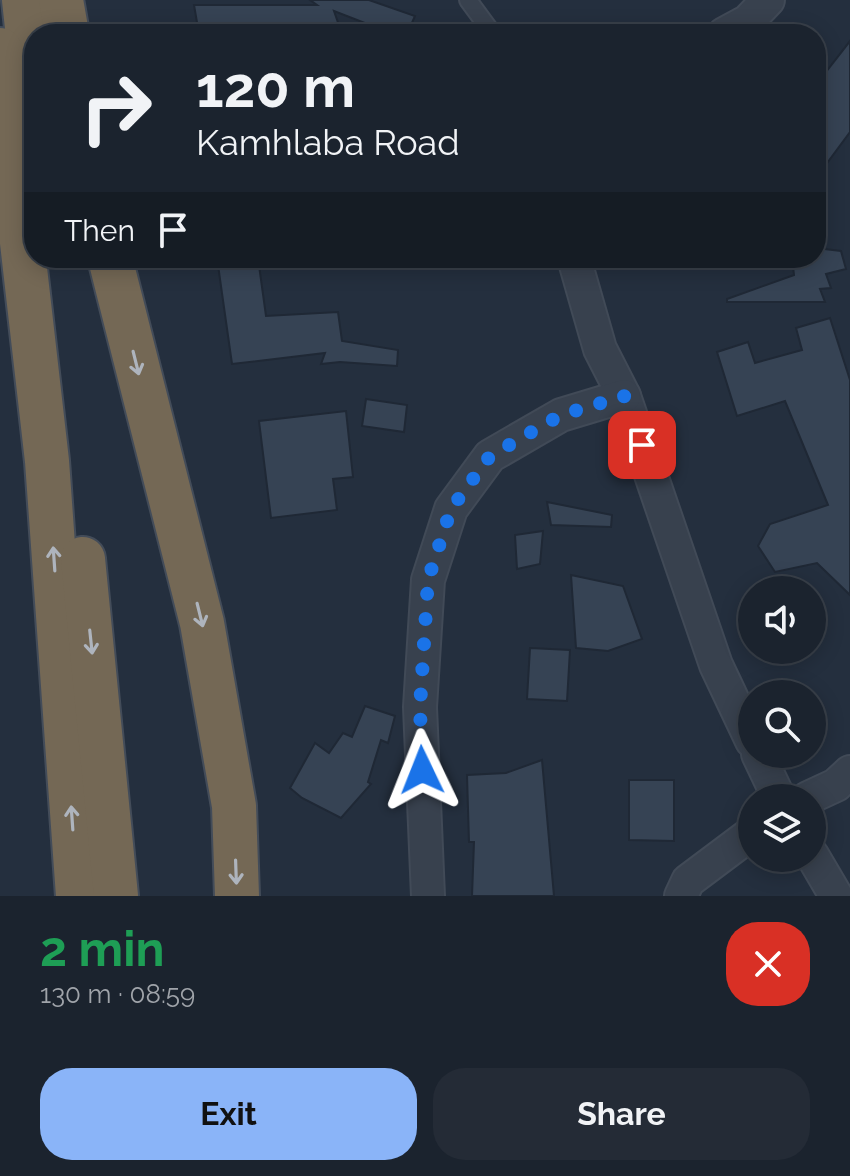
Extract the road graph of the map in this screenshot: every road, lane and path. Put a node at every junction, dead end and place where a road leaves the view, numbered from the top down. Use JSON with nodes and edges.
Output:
{"nodes":[{"id":1,"x":24,"y":0,"type":"edge"},
{"id":2,"x":61,"y":0,"type":"edge"},
{"id":3,"x":468,"y":0,"type":"edge"},
{"id":4,"x":768,"y":0,"type":"edge"},
{"id":5,"x":27,"y":24,"type":"edge"},
{"id":6,"x":65,"y":24,"type":"edge"},
{"id":7,"x":486,"y":24,"type":"edge"},
{"id":8,"x":742,"y":24,"type":"edge"},
{"id":9,"x":0,"y":50,"type":"edge"},
{"id":10,"x":24,"y":260,"type":"edge"},
{"id":11,"x":25,"y":268,"type":"edge"},
{"id":12,"x":53,"y":268,"type":"edge"},
{"id":13,"x":113,"y":268,"type":"edge"},
{"id":14,"x":577,"y":268,"type":"edge"},
{"id":15,"x":624,"y":396,"type":"junction"},
{"id":16,"x":738,"y":711,"type":"edge"},
{"id":17,"x":850,"y":772,"type":"edge"},
{"id":18,"x":826,"y":790,"type":"edge"},
{"id":19,"x":738,"y":844,"type":"edge"},
{"id":20,"x":822,"y":872,"type":"edge"},
{"id":21,"x":78,"y":896,"type":"edge"},
{"id":22,"x":116,"y":896,"type":"edge"},
{"id":23,"x":237,"y":896,"type":"edge"},
{"id":24,"x":428,"y":896,"type":"edge"},
{"id":25,"x":681,"y":896,"type":"edge"},
{"id":26,"x":836,"y":896,"type":"edge"}],
"edges":[{"from":1,"to":5,"type":"highway"},
{"from":2,"to":6,"type":"highway"},
{"from":3,"to":7,"type":"lane"},
{"from":4,"to":8,"type":"street"},
{"from":10,"to":9,"type":"highway","one_way":true},
{"from":21,"to":11,"type":"highway","one_way":true},
{"from":12,"to":22,"type":"highway","one_way":true},
{"from":13,"to":23,"type":"highway","one_way":true},
{"from":14,"to":15,"type":"street"},
{"from":15,"to":16,"type":"street"},
{"from":15,"to":24,"type":"street"},
{"from":17,"to":18,"type":"street"},
{"from":19,"to":25,"type":"street"},
{"from":20,"to":26,"type":"street"}]}
